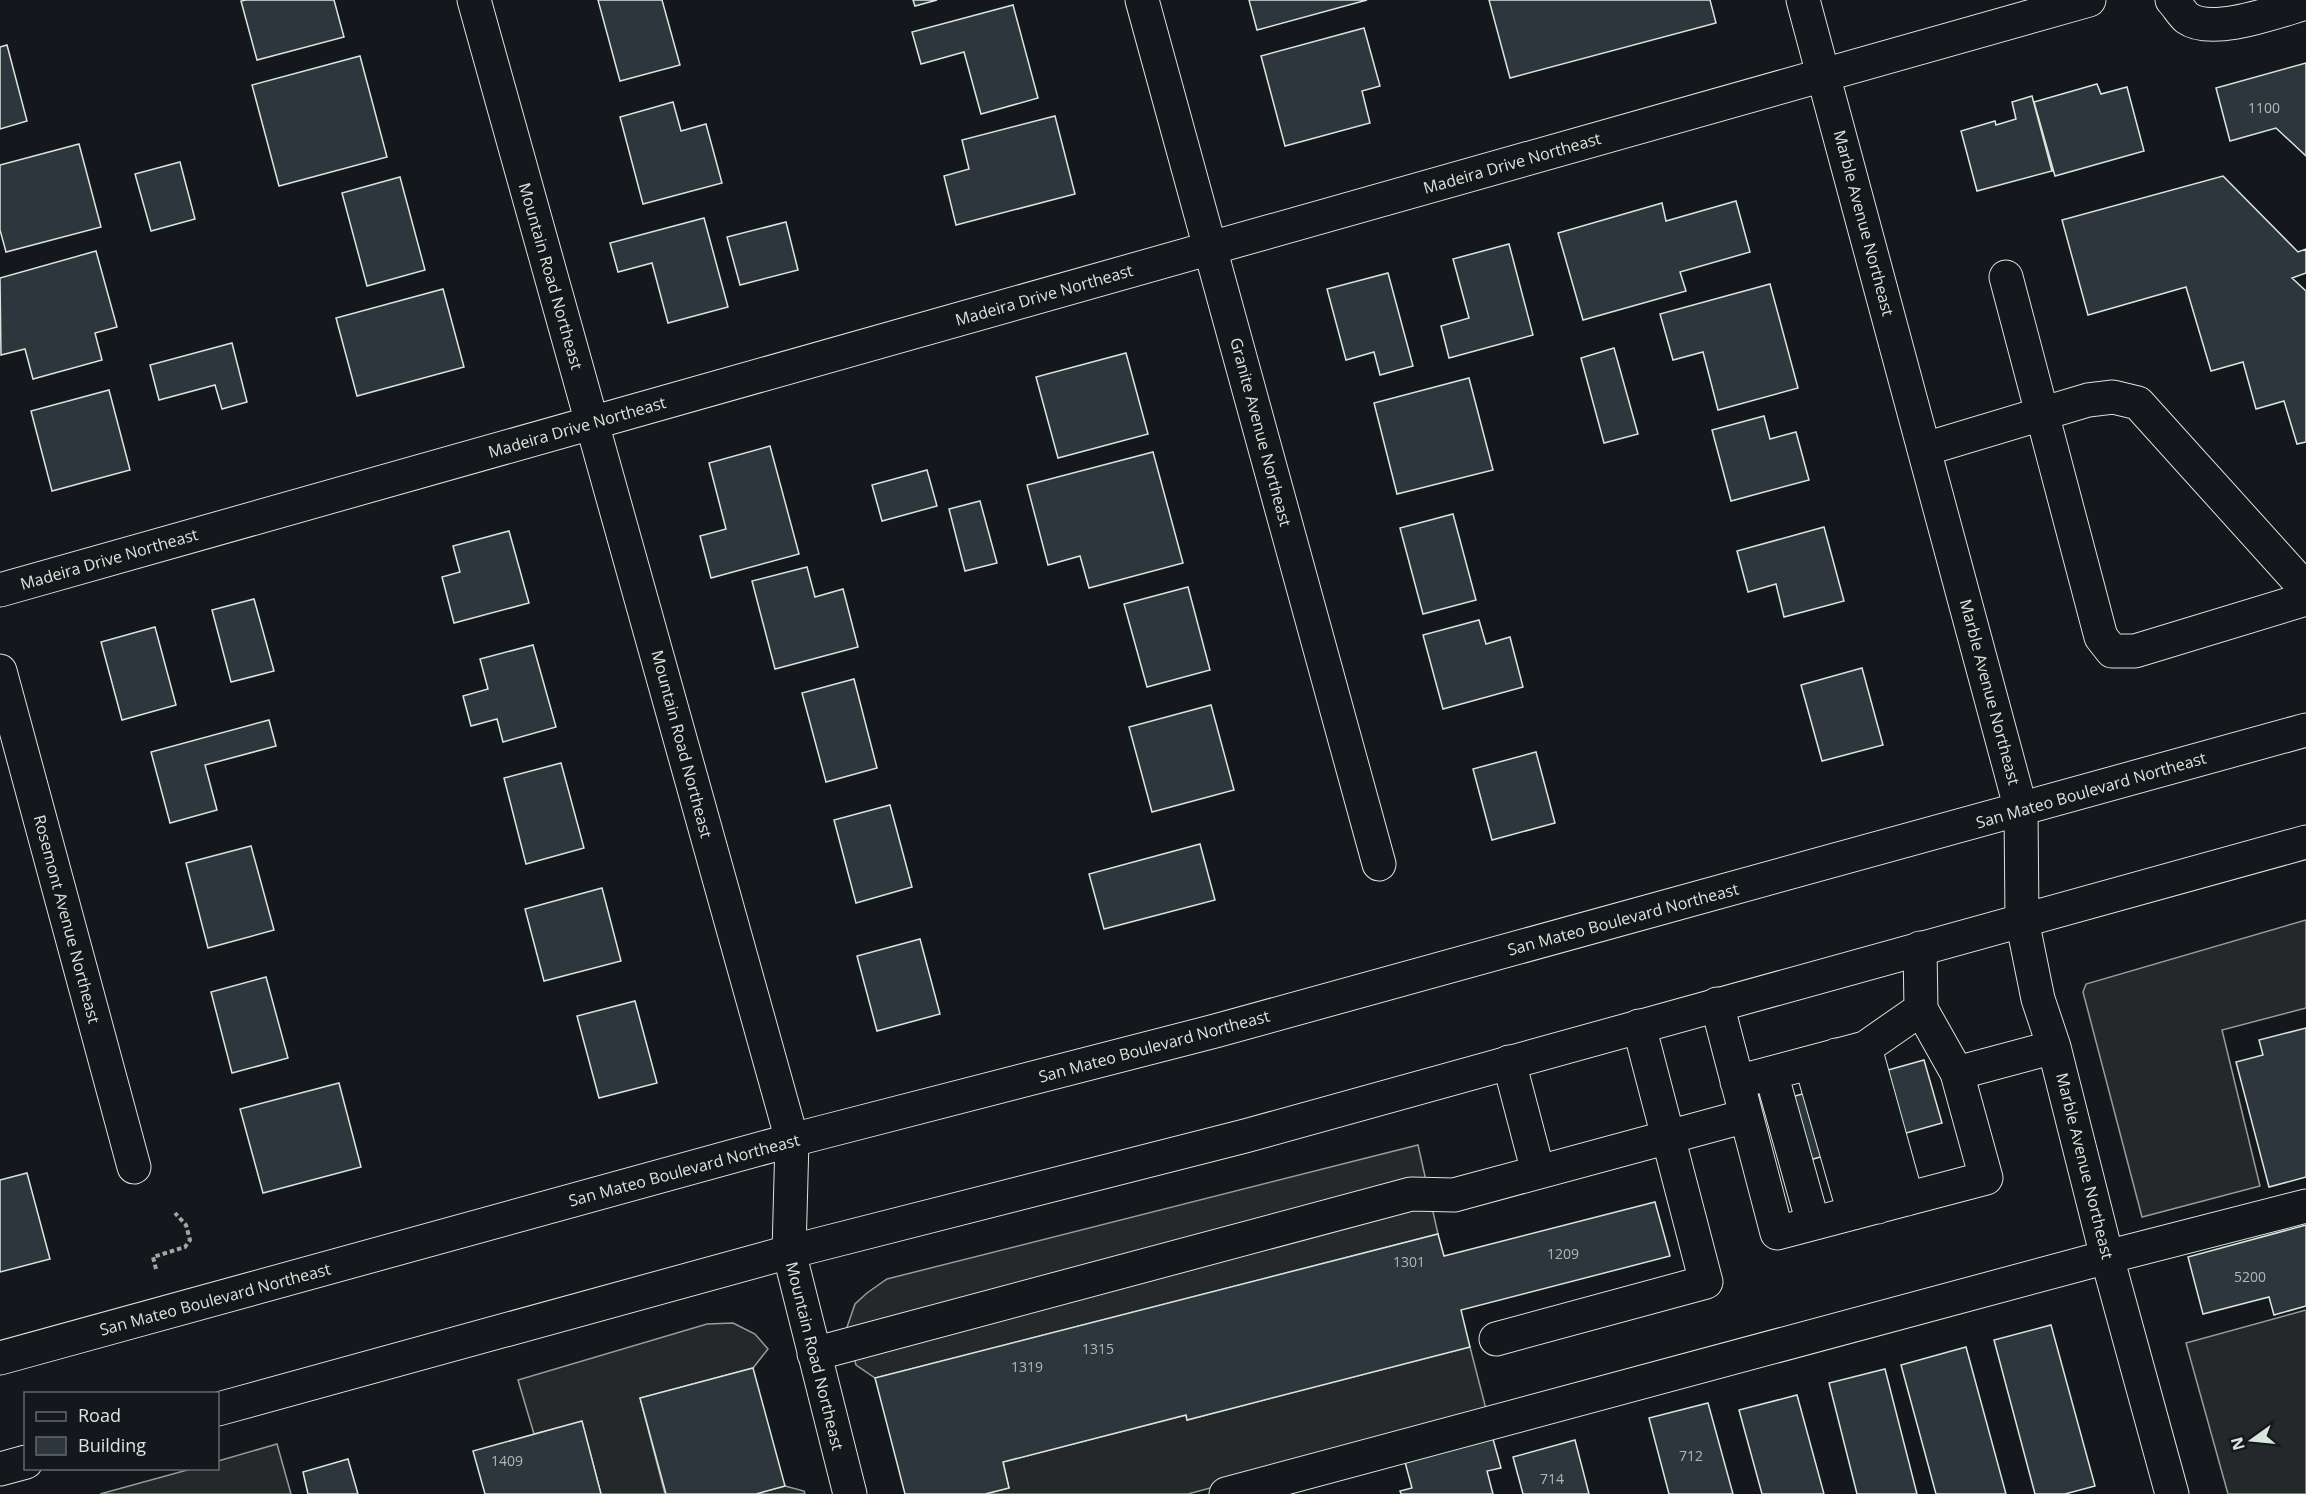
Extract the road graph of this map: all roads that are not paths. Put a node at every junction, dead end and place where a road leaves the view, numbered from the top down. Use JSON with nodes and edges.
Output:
{"nodes":[{"id":1,"x":474,"y":0,"type":"edge"},
{"id":2,"x":1142,"y":0,"type":"edge"},
{"id":3,"x":1803,"y":0,"type":"edge"},
{"id":4,"x":2089,"y":0,"type":"edge"},
{"id":5,"x":2172,"y":0,"type":"edge"},
{"id":6,"x":2306,"y":3,"type":"edge"},
{"id":7,"x":1824,"y":75,"type":"junction"},
{"id":8,"x":1210,"y":249,"type":"junction"},
{"id":9,"x":2006,"y":277,"type":"dead end"},
{"id":10,"x":2043,"y":413,"type":"junction"},
{"id":11,"x":593,"y":423,"type":"junction"},
{"id":12,"x":1924,"y":449,"type":"junction"},
{"id":13,"x":0,"y":590,"type":"edge"},
{"id":14,"x":2306,"y":590,"type":"edge"},
{"id":15,"x":2306,"y":599,"type":"edge"},
{"id":16,"x":0,"y":671,"type":"edge"},
{"id":17,"x":2306,"y":730,"type":"edge"},
{"id":18,"x":2020,"y":810,"type":"junction"},
{"id":19,"x":2306,"y":842,"type":"edge"},
{"id":20,"x":1379,"y":864,"type":"dead end"},
{"id":21,"x":2022,"y":920,"type":"junction"},
{"id":22,"x":1920,"y":948,"type":"junction"},
{"id":23,"x":1718,"y":1004,"type":"junction"},
{"id":24,"x":1921,"y":1009,"type":"junction"},
{"id":25,"x":1639,"y":1026,"type":"junction"},
{"id":26,"x":2054,"y":1047,"type":"junction"},
{"id":27,"x":1837,"y":1055,"type":"junction"},
{"id":28,"x":1509,"y":1062,"type":"junction"},
{"id":29,"x":1958,"y":1072,"type":"junction"},
{"id":30,"x":1771,"y":1073,"type":"junction"},
{"id":31,"x":1737,"y":1082,"type":"junction"},
{"id":32,"x":1746,"y":1116,"type":"junction"},
{"id":33,"x":1668,"y":1137,"type":"junction"},
{"id":34,"x":792,"y":1140,"type":"junction"},
{"id":35,"x":134,"y":1167,"type":"dead end"},
{"id":36,"x":1538,"y":1172,"type":"junction"},
{"id":37,"x":1879,"y":1206,"type":"junction"},
{"id":38,"x":2306,"y":1206,"type":"edge"},
{"id":39,"x":1813,"y":1223,"type":"junction"},
{"id":40,"x":789,"y":1252,"type":"junction"},
{"id":41,"x":2108,"y":1257,"type":"junction"},
{"id":42,"x":1496,"y":1339,"type":"dead end"},
{"id":43,"x":814,"y":1354,"type":"junction"},
{"id":44,"x":0,"y":1358,"type":"edge"},
{"id":45,"x":219,"y":1409,"type":"edge"},
{"id":46,"x":24,"y":1463,"type":"edge"},
{"id":47,"x":0,"y":1469,"type":"edge"},
{"id":48,"x":850,"y":1494,"type":"edge"},
{"id":49,"x":1226,"y":1494,"type":"edge"},
{"id":50,"x":2172,"y":1494,"type":"edge"}],
"edges":[{"from":1,"to":11,"type":"street","name":"Mountain Road Northeast"},
{"from":2,"to":8,"type":"street","name":"Granite Avenue Northeast"},
{"from":3,"to":7,"type":"street","name":"Marble Avenue Northeast"},
{"from":4,"to":7,"type":"street","name":"Madeira Drive Northeast"},
{"from":5,"to":6,"type":"street"},
{"from":7,"to":8,"type":"street","name":"Madeira Drive Northeast"},
{"from":7,"to":12,"type":"street","name":"Marble Avenue Northeast"},
{"from":8,"to":11,"type":"street","name":"Madeira Drive Northeast"},
{"from":8,"to":20,"type":"street","name":"Granite Avenue Northeast"},
{"from":9,"to":10,"type":"street"},
{"from":10,"to":12,"type":"street"},
{"from":10,"to":14,"type":"street"},
{"from":10,"to":15,"type":"street"},
{"from":11,"to":13,"type":"street","name":"Madeira Drive Northeast"},
{"from":11,"to":34,"type":"street","name":"Mountain Road Northeast"},
{"from":12,"to":18,"type":"street","name":"Marble Avenue Northeast"},
{"from":16,"to":35,"type":"street","name":"Rosemont Avenue Northeast"},
{"from":17,"to":18,"type":"street","name":"San Mateo Boulevard Northeast"},
{"from":18,"to":21,"type":"street","name":"Marble Avenue Northeast"},
{"from":18,"to":34,"type":"street","name":"San Mateo Boulevard Northeast"},
{"from":19,"to":21,"type":"street"},
{"from":21,"to":22,"type":"street"},
{"from":21,"to":26,"type":"street","name":"Marble Avenue Northeast"},
{"from":22,"to":23,"type":"street"},
{"from":22,"to":24,"type":"street"},
{"from":23,"to":25,"type":"street"},
{"from":23,"to":31,"type":"street"},
{"from":24,"to":27,"type":"street"},
{"from":24,"to":29,"type":"street"},
{"from":25,"to":28,"type":"street"},
{"from":25,"to":33,"type":"street"},
{"from":26,"to":29,"type":"street"},
{"from":26,"to":41,"type":"street","name":"Marble Avenue Northeast"},
{"from":27,"to":30,"type":"street"},
{"from":27,"to":37,"type":"street"},
{"from":27,"to":37,"type":"street"},
{"from":28,"to":36,"type":"street"},
{"from":28,"to":40,"type":"street"},
{"from":29,"to":37,"type":"street"},
{"from":30,"to":31,"type":"street"},
{"from":30,"to":39,"type":"street"},
{"from":31,"to":32,"type":"street"},
{"from":32,"to":33,"type":"street"},
{"from":32,"to":39,"type":"street"},
{"from":33,"to":36,"type":"street"},
{"from":33,"to":42,"type":"street"},
{"from":34,"to":40,"type":"street","name":"Mountain Road Northeast"},
{"from":34,"to":44,"type":"street","name":"San Mateo Boulevard Northeast"},
{"from":36,"to":43,"type":"street"},
{"from":37,"to":39,"type":"street"},
{"from":38,"to":41,"type":"street"},
{"from":40,"to":43,"type":"street","name":"Mountain Road Northeast"},
{"from":40,"to":45,"type":"street"},
{"from":41,"to":49,"type":"street"},
{"from":41,"to":50,"type":"street","name":"Marble Avenue Northeast"},
{"from":43,"to":48,"type":"street","name":"Mountain Road Northeast"},
{"from":46,"to":47,"type":"street"}]}
